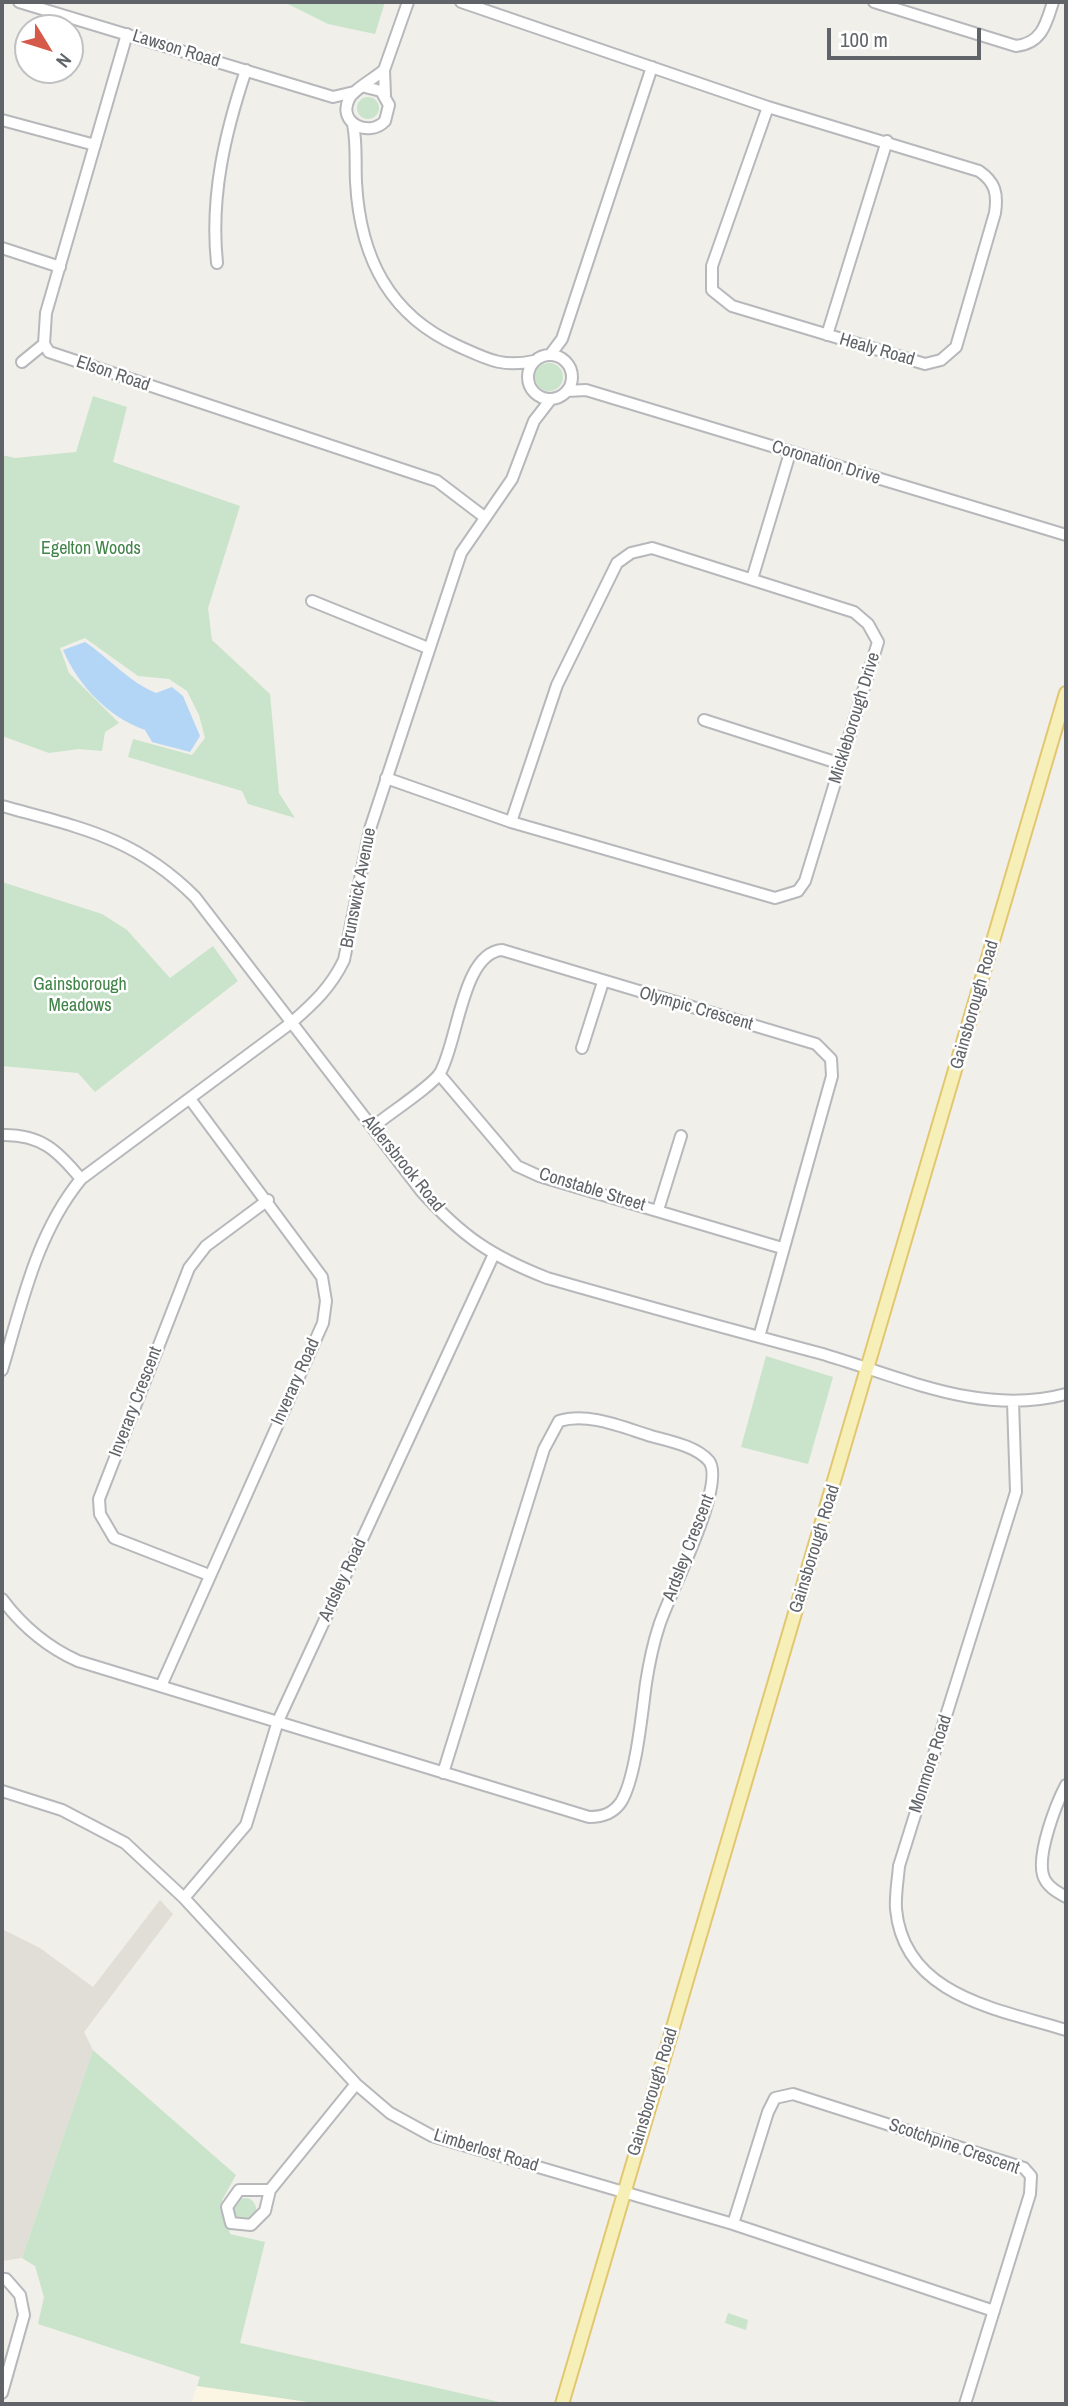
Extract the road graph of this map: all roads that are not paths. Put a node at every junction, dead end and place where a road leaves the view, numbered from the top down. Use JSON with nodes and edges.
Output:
{"nodes":[{"id":1,"x":19,"y":2,"type":"edge"},
{"id":2,"x":408,"y":2,"type":"edge"},
{"id":3,"x":461,"y":2,"type":"edge"},
{"id":4,"x":874,"y":2,"type":"edge"},
{"id":5,"x":1053,"y":2,"type":"edge"},
{"id":6,"x":127,"y":34,"type":"junction"},
{"id":7,"x":652,"y":67,"type":"junction"},
{"id":8,"x":246,"y":70,"type":"junction"},
{"id":9,"x":384,"y":70,"type":"junction"},
{"id":10,"x":360,"y":90,"type":"junction"},
{"id":11,"x":385,"y":95,"type":"junction"},
{"id":12,"x":333,"y":97,"type":"junction"},
{"id":13,"x":768,"y":107,"type":"junction"},
{"id":14,"x":350,"y":119,"type":"junction"},
{"id":15,"x":2,"y":120,"type":"edge"},
{"id":16,"x":372,"y":129,"type":"junction"},
{"id":17,"x":887,"y":141,"type":"junction"},
{"id":18,"x":95,"y":145,"type":"junction"},
{"id":19,"x":358,"y":148,"type":"junction"},
{"id":20,"x":2,"y":248,"type":"edge"},
{"id":21,"x":217,"y":263,"type":"dead end"},
{"id":22,"x":60,"y":267,"type":"junction"},
{"id":23,"x":827,"y":335,"type":"junction"},
{"id":24,"x":562,"y":339,"type":"junction"},
{"id":25,"x":44,"y":344,"type":"junction"},
{"id":26,"x":550,"y":355,"type":"junction"},
{"id":27,"x":565,"y":360,"type":"junction"},
{"id":28,"x":534,"y":361,"type":"junction"},
{"id":29,"x":22,"y":362,"type":"dead end"},
{"id":30,"x":512,"y":366,"type":"junction"},
{"id":31,"x":572,"y":375,"type":"junction"},
{"id":32,"x":531,"y":387,"type":"junction"},
{"id":33,"x":586,"y":390,"type":"junction"},
{"id":34,"x":567,"y":391,"type":"junction"},
{"id":35,"x":551,"y":399,"type":"junction"},
{"id":36,"x":534,"y":421,"type":"junction"},
{"id":37,"x":790,"y":453,"type":"junction"},
{"id":38,"x":484,"y":516,"type":"junction"},
{"id":39,"x":1066,"y":535,"type":"edge"},
{"id":40,"x":752,"y":579,"type":"junction"},
{"id":41,"x":312,"y":601,"type":"dead end"},
{"id":42,"x":428,"y":648,"type":"junction"},
{"id":43,"x":1066,"y":693,"type":"edge"},
{"id":44,"x":704,"y":720,"type":"dead end"},
{"id":45,"x":841,"y":764,"type":"junction"},
{"id":46,"x":386,"y":778,"type":"junction"},
{"id":47,"x":2,"y":806,"type":"edge"},
{"id":48,"x":511,"y":822,"type":"junction"},
{"id":49,"x":603,"y":982,"type":"junction"},
{"id":50,"x":291,"y":1023,"type":"junction"},
{"id":51,"x":582,"y":1048,"type":"dead end"},
{"id":52,"x":439,"y":1074,"type":"junction"},
{"id":53,"x":190,"y":1099,"type":"junction"},
{"id":54,"x":373,"y":1127,"type":"junction"},
{"id":55,"x":2,"y":1135,"type":"edge"},
{"id":56,"x":681,"y":1136,"type":"dead end"},
{"id":57,"x":81,"y":1179,"type":"junction"},
{"id":58,"x":268,"y":1200,"type":"junction"},
{"id":59,"x":658,"y":1210,"type":"junction"},
{"id":60,"x":782,"y":1248,"type":"junction"},
{"id":61,"x":494,"y":1254,"type":"junction"},
{"id":62,"x":759,"y":1337,"type":"junction"},
{"id":63,"x":869,"y":1367,"type":"junction"},
{"id":64,"x":2,"y":1370,"type":"edge"},
{"id":65,"x":1066,"y":1394,"type":"edge"},
{"id":66,"x":1013,"y":1402,"type":"junction"},
{"id":67,"x":209,"y":1575,"type":"junction"},
{"id":68,"x":2,"y":1599,"type":"edge"},
{"id":69,"x":160,"y":1686,"type":"junction"},
{"id":70,"x":278,"y":1721,"type":"junction"},
{"id":71,"x":443,"y":1773,"type":"junction"},
{"id":72,"x":1066,"y":1785,"type":"edge"},
{"id":73,"x":2,"y":1791,"type":"edge"},
{"id":74,"x":1066,"y":1897,"type":"edge"},
{"id":75,"x":184,"y":1898,"type":"junction"},
{"id":76,"x":1066,"y":2030,"type":"edge"},
{"id":77,"x":356,"y":2084,"type":"junction"},
{"id":78,"x":270,"y":2190,"type":"dead end"},
{"id":79,"x":623,"y":2192,"type":"junction"},
{"id":80,"x":733,"y":2224,"type":"junction"},
{"id":81,"x":2,"y":2279,"type":"edge"},
{"id":82,"x":994,"y":2311,"type":"junction"},
{"id":83,"x":2,"y":2392,"type":"edge"},
{"id":84,"x":562,"y":2404,"type":"edge"},
{"id":85,"x":965,"y":2404,"type":"edge"}],
"edges":[{"from":1,"to":6,"type":"street","name":"Lawson Road"},
{"from":2,"to":9,"type":"street"},
{"from":3,"to":7,"type":"street","name":"Healy Road"},
{"from":4,"to":5,"type":"street"},
{"from":6,"to":8,"type":"street","name":"Lawson Road"},
{"from":6,"to":18,"type":"street"},
{"from":7,"to":13,"type":"street","name":"Healy Road"},
{"from":7,"to":24,"type":"street"},
{"from":8,"to":12,"type":"street","name":"Lawson Road"},
{"from":8,"to":21,"type":"street"},
{"from":9,"to":10,"type":"street"},
{"from":9,"to":11,"type":"street"},
{"from":10,"to":11,"type":"street"},
{"from":10,"to":12,"type":"street"},
{"from":10,"to":14,"type":"street"},
{"from":11,"to":16,"type":"street"},
{"from":12,"to":14,"type":"street"},
{"from":13,"to":17,"type":"street","name":"Healy Road"},
{"from":13,"to":23,"type":"street","name":"Healy Road"},
{"from":14,"to":16,"type":"street"},
{"from":14,"to":19,"type":"street"},
{"from":15,"to":18,"type":"street"},
{"from":16,"to":19,"type":"street"},
{"from":17,"to":23,"type":"street"},
{"from":17,"to":23,"type":"street","name":"Healy Road"},
{"from":18,"to":22,"type":"street"},
{"from":19,"to":30,"type":"street"},
{"from":20,"to":22,"type":"street"},
{"from":22,"to":25,"type":"street"},
{"from":24,"to":26,"type":"street"},
{"from":24,"to":27,"type":"street"},
{"from":25,"to":29,"type":"street"},
{"from":25,"to":38,"type":"street","name":"Elson Road"},
{"from":26,"to":27,"type":"street"},
{"from":26,"to":28,"type":"street"},
{"from":27,"to":31,"type":"street"},
{"from":28,"to":30,"type":"street"},
{"from":28,"to":32,"type":"street"},
{"from":30,"to":32,"type":"street"},
{"from":31,"to":33,"type":"street","name":"Coronation Drive"},
{"from":31,"to":34,"type":"street"},
{"from":32,"to":35,"type":"street"},
{"from":32,"to":36,"type":"street","name":"Brunswick Avenue"},
{"from":33,"to":34,"type":"street","name":"Coronation Drive"},
{"from":33,"to":37,"type":"street","name":"Coronation Drive"},
{"from":34,"to":35,"type":"street"},
{"from":35,"to":36,"type":"street","name":"Brunswick Avenue"},
{"from":36,"to":38,"type":"street","name":"Brunswick Avenue"},
{"from":37,"to":39,"type":"street","name":"Coronation Drive"},
{"from":37,"to":40,"type":"street"},
{"from":38,"to":42,"type":"street","name":"Brunswick Avenue"},
{"from":40,"to":45,"type":"street","name":"Mickleborough Drive"},
{"from":40,"to":48,"type":"street","name":"Mickleborough Drive"},
{"from":41,"to":42,"type":"street"},
{"from":42,"to":46,"type":"street","name":"Brunswick Avenue"},
{"from":43,"to":63,"type":"main road","name":"Gainsborough Road"},
{"from":44,"to":45,"type":"street"},
{"from":45,"to":48,"type":"street","name":"Mickleborough Drive"},
{"from":46,"to":48,"type":"street","name":"Mickleborough Drive"},
{"from":46,"to":50,"type":"street","name":"Brunswick Avenue"},
{"from":47,"to":50,"type":"street","name":"Aldersbrook Road"},
{"from":49,"to":51,"type":"street"},
{"from":49,"to":52,"type":"street","name":"Olympic Crescent"},
{"from":49,"to":60,"type":"street","name":"Olympic Crescent"},
{"from":50,"to":53,"type":"street","name":"Brunswick Avenue"},
{"from":50,"to":54,"type":"street","name":"Aldersbrook Road"},
{"from":52,"to":54,"type":"street"},
{"from":52,"to":59,"type":"street","name":"Constable Street"},
{"from":53,"to":57,"type":"street","name":"Brunswick Avenue"},
{"from":53,"to":58,"type":"street","name":"Inverary Road"},
{"from":54,"to":61,"type":"street","name":"Aldersbrook Road"},
{"from":55,"to":57,"type":"street"},
{"from":56,"to":59,"type":"street"},
{"from":57,"to":64,"type":"street","name":"Brunswick Avenue"},
{"from":58,"to":67,"type":"street","name":"Inverary Road"},
{"from":58,"to":67,"type":"street","name":"Inverary Crescent"},
{"from":59,"to":60,"type":"street","name":"Constable Street"},
{"from":60,"to":62,"type":"street","name":"Olympic Crescent"},
{"from":61,"to":62,"type":"street","name":"Aldersbrook Road"},
{"from":61,"to":70,"type":"street","name":"Ardsley Road"},
{"from":62,"to":63,"type":"street","name":"Aldersbrook Road"},
{"from":63,"to":66,"type":"street","name":"Aldersbrook Road"},
{"from":63,"to":79,"type":"main road","name":"Gainsborough Road"},
{"from":65,"to":66,"type":"street","name":"Aldersbrook Road"},
{"from":66,"to":76,"type":"street","name":"Monmore Road"},
{"from":67,"to":69,"type":"street","name":"Inverary Road"},
{"from":68,"to":69,"type":"street"},
{"from":69,"to":70,"type":"street"},
{"from":70,"to":71,"type":"street","name":"Ardsley Crescent"},
{"from":70,"to":75,"type":"street","name":"Ardsley Road"},
{"from":71,"to":71,"type":"street","name":"Ardsley Crescent"},
{"from":72,"to":74,"type":"street"},
{"from":73,"to":75,"type":"street","name":"Limberlost Road"},
{"from":75,"to":77,"type":"street","name":"Limberlost Road"},
{"from":77,"to":78,"type":"street"},
{"from":77,"to":79,"type":"street","name":"Limberlost Road"},
{"from":79,"to":80,"type":"street","name":"Limberlost Road"},
{"from":79,"to":84,"type":"main road","name":"Gainsborough Road"},
{"from":80,"to":82,"type":"street","name":"Limberlost Road"},
{"from":80,"to":82,"type":"street","name":"Scotchpine Crescent"},
{"from":81,"to":83,"type":"street"},
{"from":82,"to":85,"type":"street","name":"Scotchpine Crescent"}]}
